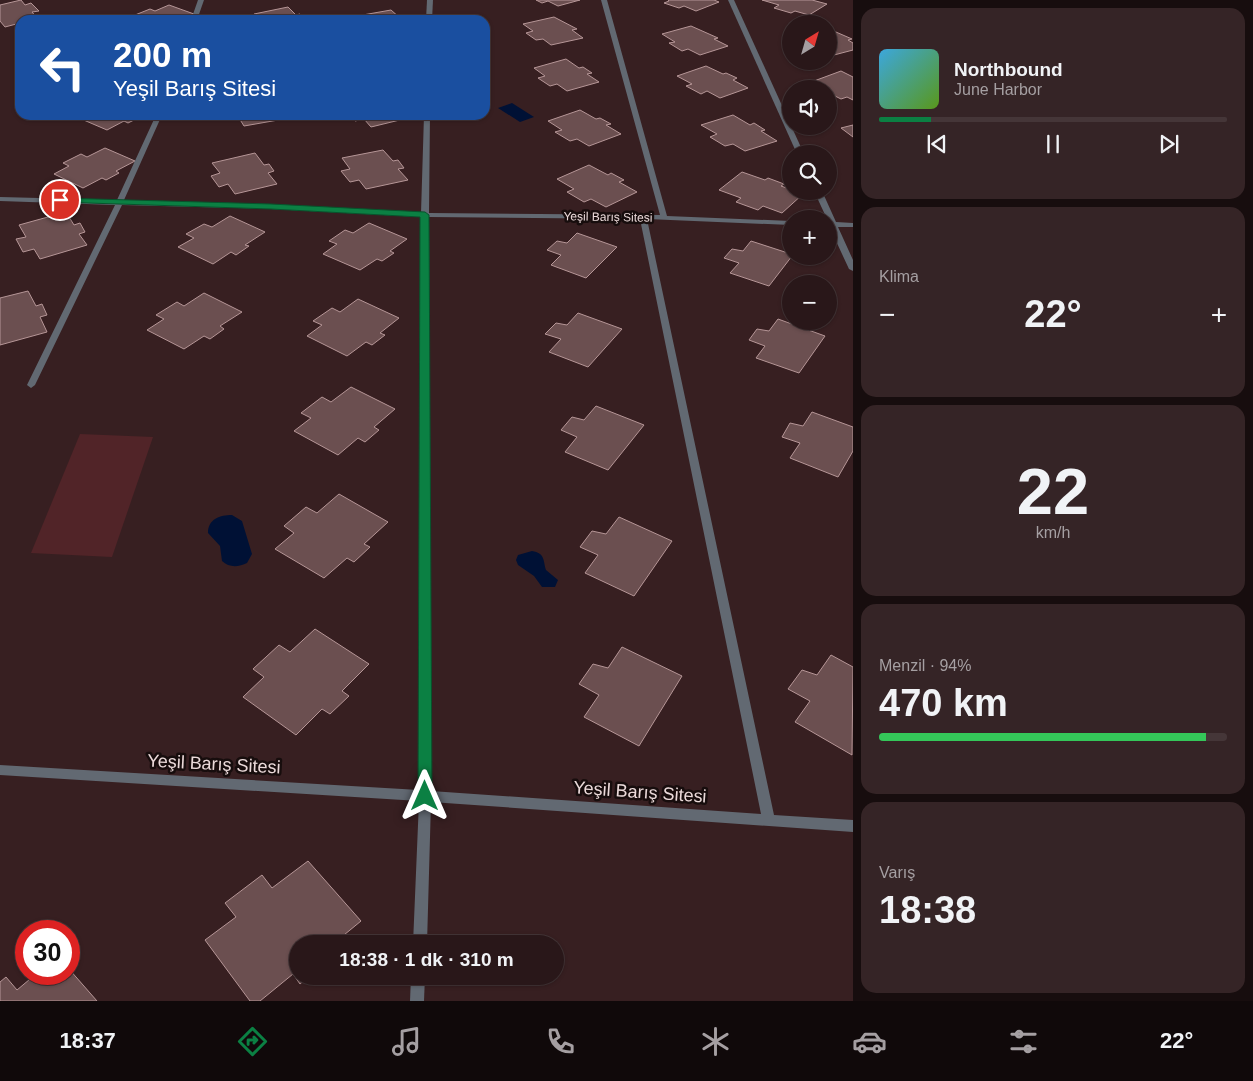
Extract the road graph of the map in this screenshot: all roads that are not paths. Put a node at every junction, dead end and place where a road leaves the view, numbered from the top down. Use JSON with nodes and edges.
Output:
{"nodes":[{"id":1,"x":201,"y":0,"type":"edge"},
{"id":2,"x":430,"y":0,"type":"edge"},
{"id":3,"x":604,"y":0,"type":"edge"},
{"id":4,"x":731,"y":0,"type":"edge"},
{"id":5,"x":196,"y":15,"type":"edge"},
{"id":6,"x":430,"y":15,"type":"edge"},
{"id":7,"x":157,"y":120,"type":"edge"},
{"id":8,"x":427,"y":120,"type":"edge"},
{"id":9,"x":797,"y":145,"type":"edge"},
{"id":10,"x":0,"y":199,"type":"edge"},
{"id":11,"x":120,"y":202,"type":"junction"},
{"id":12,"x":425,"y":215,"type":"junction"},
{"id":13,"x":643,"y":217,"type":"junction"},
{"id":14,"x":664,"y":218,"type":"junction"},
{"id":15,"x":782,"y":223,"type":"edge"},
{"id":16,"x":837,"y":224,"type":"edge"},
{"id":17,"x":853,"y":225,"type":"edge"},
{"id":18,"x":837,"y":236,"type":"edge"},
{"id":19,"x":853,"y":269,"type":"edge"},
{"id":20,"x":31,"y":385,"type":"dead end"},
{"id":21,"x":0,"y":770,"type":"edge"},
{"id":22,"x":425,"y":796,"type":"junction"},
{"id":23,"x":769,"y":820,"type":"junction"},
{"id":24,"x":853,"y":826,"type":"edge"},
{"id":25,"x":420,"y":935,"type":"edge"},
{"id":26,"x":418,"y":985,"type":"edge"},
{"id":27,"x":417,"y":1001,"type":"edge"}],
"edges":[{"from":1,"to":5,"type":"street"},
{"from":2,"to":6,"type":"street"},
{"from":3,"to":14,"type":"street"},
{"from":4,"to":9,"type":"street"},
{"from":7,"to":11,"type":"street"},
{"from":8,"to":12,"type":"street"},
{"from":10,"to":11,"type":"street","name":"Yeşil Barış Sitesi"},
{"from":11,"to":12,"type":"street","name":"Yeşil Barış Sitesi"},
{"from":11,"to":20,"type":"street"},
{"from":12,"to":13,"type":"street","name":"Yeşil Barış Sitesi"},
{"from":12,"to":22,"type":"street"},
{"from":13,"to":14,"type":"street","name":"Yeşil Barış Sitesi"},
{"from":13,"to":23,"type":"street"},
{"from":14,"to":15,"type":"street","name":"Yeşil Barış Sitesi"},
{"from":16,"to":17,"type":"street"},
{"from":18,"to":19,"type":"street"},
{"from":21,"to":22,"type":"street","name":"Yeşil Barış Sitesi"},
{"from":22,"to":23,"type":"street","name":"Yeşil Barış Sitesi"},
{"from":22,"to":25,"type":"street"},
{"from":23,"to":24,"type":"street","name":"Yeşil Barış Sitesi"},
{"from":26,"to":27,"type":"street"}]}
